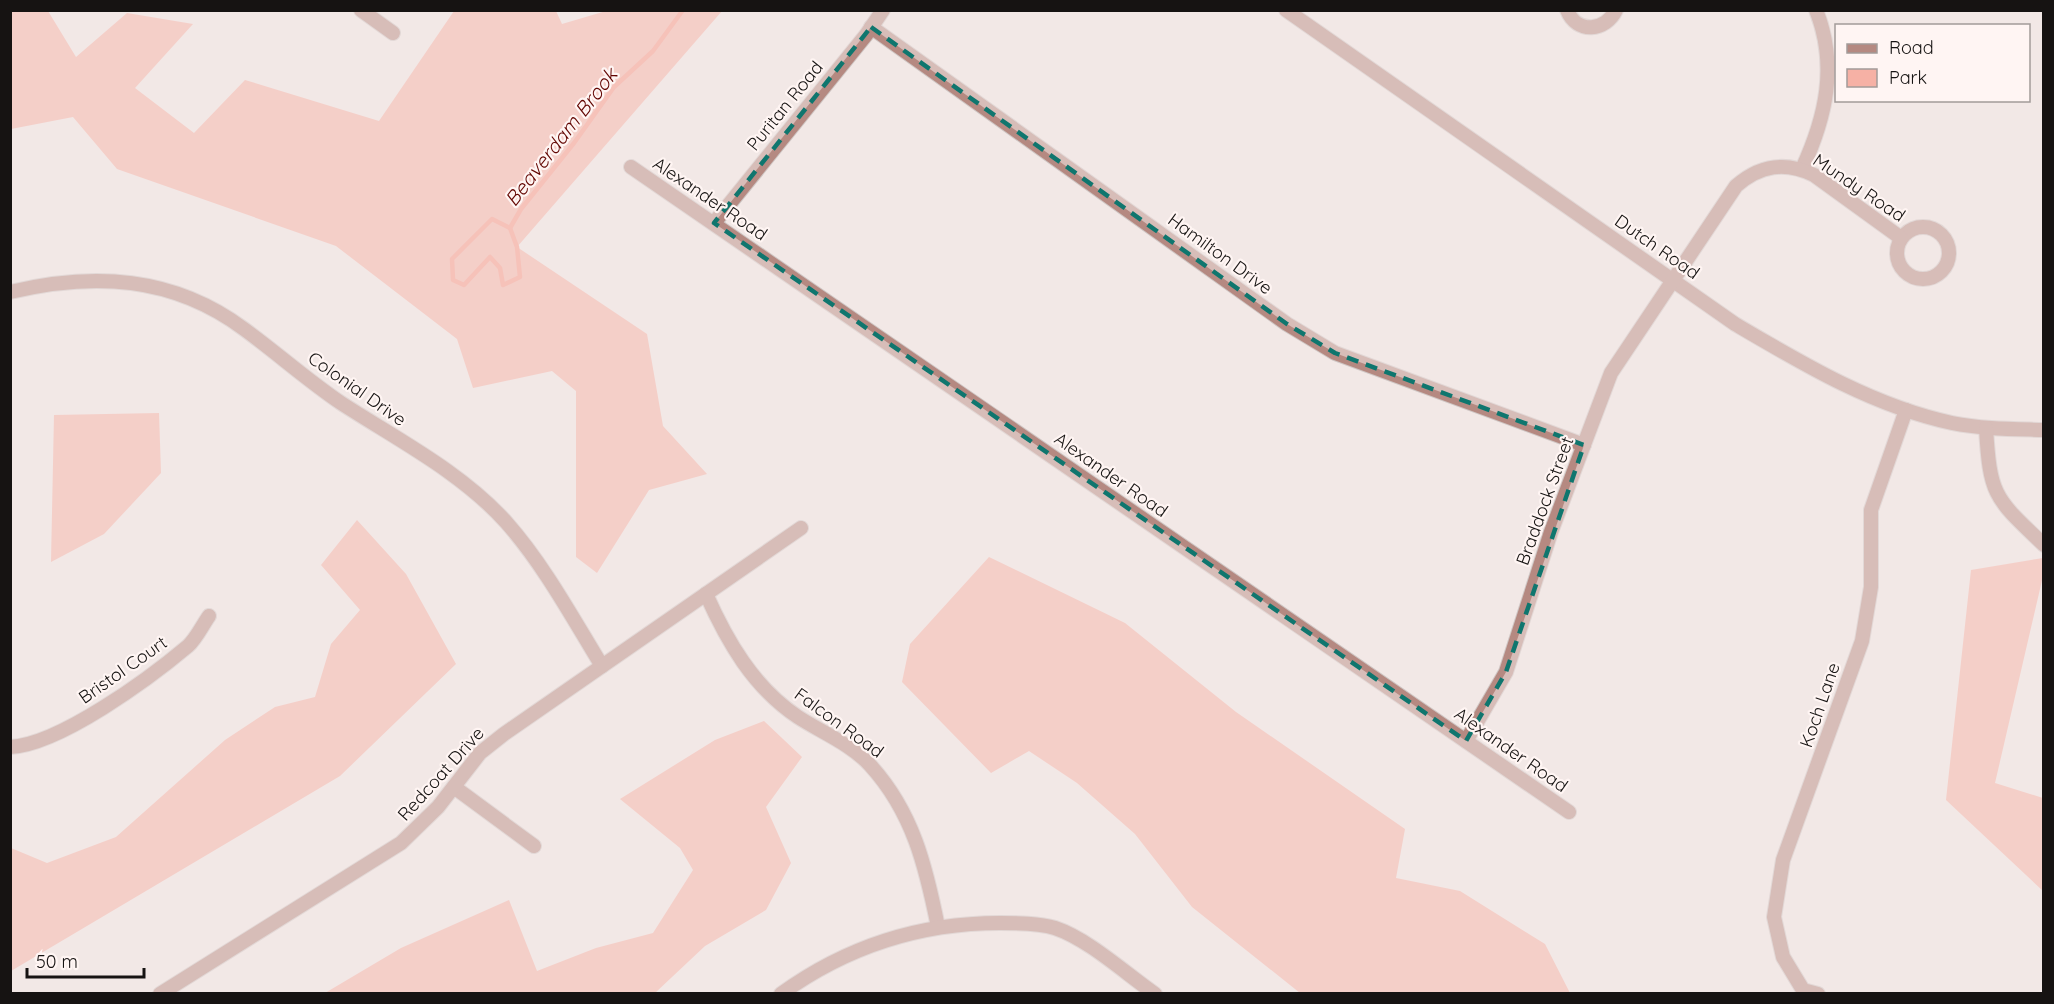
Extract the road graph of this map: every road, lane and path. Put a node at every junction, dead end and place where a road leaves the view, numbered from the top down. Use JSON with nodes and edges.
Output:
{"nodes":[{"id":1,"x":361,"y":10,"type":"edge"},
{"id":2,"x":883,"y":10,"type":"edge"},
{"id":3,"x":1286,"y":10,"type":"edge"},
{"id":4,"x":1568,"y":10,"type":"edge"},
{"id":5,"x":1616,"y":10,"type":"edge"},
{"id":6,"x":1816,"y":10,"type":"edge"},
{"id":7,"x":871,"y":27,"type":"junction"},
{"id":8,"x":393,"y":33,"type":"dead end"},
{"id":9,"x":631,"y":167,"type":"dead end"},
{"id":10,"x":1802,"y":169,"type":"junction"},
{"id":11,"x":714,"y":223,"type":"junction"},
{"id":12,"x":1901,"y":238,"type":"dead end"},
{"id":13,"x":1673,"y":280,"type":"junction"},
{"id":14,"x":10,"y":292,"type":"edge"},
{"id":15,"x":1906,"y":410,"type":"junction"},
{"id":16,"x":1986,"y":428,"type":"junction"},
{"id":17,"x":2043,"y":430,"type":"edge"},
{"id":18,"x":1584,"y":446,"type":"junction"},
{"id":19,"x":801,"y":528,"type":"dead end"},
{"id":20,"x":2043,"y":545,"type":"edge"},
{"id":21,"x":706,"y":594,"type":"junction"},
{"id":22,"x":209,"y":616,"type":"dead end"},
{"id":23,"x":602,"y":666,"type":"junction"},
{"id":24,"x":1466,"y":741,"type":"junction"},
{"id":25,"x":10,"y":747,"type":"edge"},
{"id":26,"x":454,"y":787,"type":"junction"},
{"id":27,"x":1569,"y":812,"type":"dead end"},
{"id":28,"x":534,"y":846,"type":"dead end"},
{"id":29,"x":938,"y":927,"type":"junction"},
{"id":30,"x":1148,"y":992,"type":"edge"},
{"id":31,"x":160,"y":993,"type":"edge"},
{"id":32,"x":781,"y":993,"type":"edge"},
{"id":33,"x":1818,"y":993,"type":"edge"}],
"edges":[{"from":1,"to":8,"type":"street"},
{"from":2,"to":7,"type":"street","name":"Puritan Road"},
{"from":3,"to":13,"type":"street","name":"Dutch Road"},
{"from":4,"to":5,"type":"street"},
{"from":6,"to":10,"type":"street"},
{"from":7,"to":11,"type":"street","name":"Puritan Road"},
{"from":7,"to":18,"type":"street","name":"Hamilton Drive"},
{"from":9,"to":11,"type":"street","name":"Alexander Road"},
{"from":10,"to":12,"type":"street","name":"Mundy Road"},
{"from":10,"to":13,"type":"street","name":"Mundy Road"},
{"from":11,"to":24,"type":"street","name":"Alexander Road"},
{"from":13,"to":15,"type":"street","name":"Dutch Road"},
{"from":13,"to":18,"type":"street","name":"Braddock Street"},
{"from":14,"to":23,"type":"street","name":"Colonial Drive"},
{"from":15,"to":16,"type":"street","name":"Dutch Road"},
{"from":15,"to":33,"type":"street","name":"Koch Lane"},
{"from":16,"to":17,"type":"street","name":"Dutch Road"},
{"from":16,"to":20,"type":"street"},
{"from":18,"to":24,"type":"street","name":"Braddock Street"},
{"from":19,"to":21,"type":"street","name":"Redcoat Drive"},
{"from":21,"to":23,"type":"street","name":"Redcoat Drive"},
{"from":21,"to":29,"type":"street","name":"Falcon Road"},
{"from":22,"to":25,"type":"street","name":"Bristol Court"},
{"from":23,"to":26,"type":"street","name":"Redcoat Drive"},
{"from":24,"to":27,"type":"street","name":"Alexander Road"},
{"from":26,"to":28,"type":"street"},
{"from":26,"to":31,"type":"street","name":"Redcoat Drive"},
{"from":29,"to":30,"type":"street"},
{"from":29,"to":32,"type":"street"}]}
